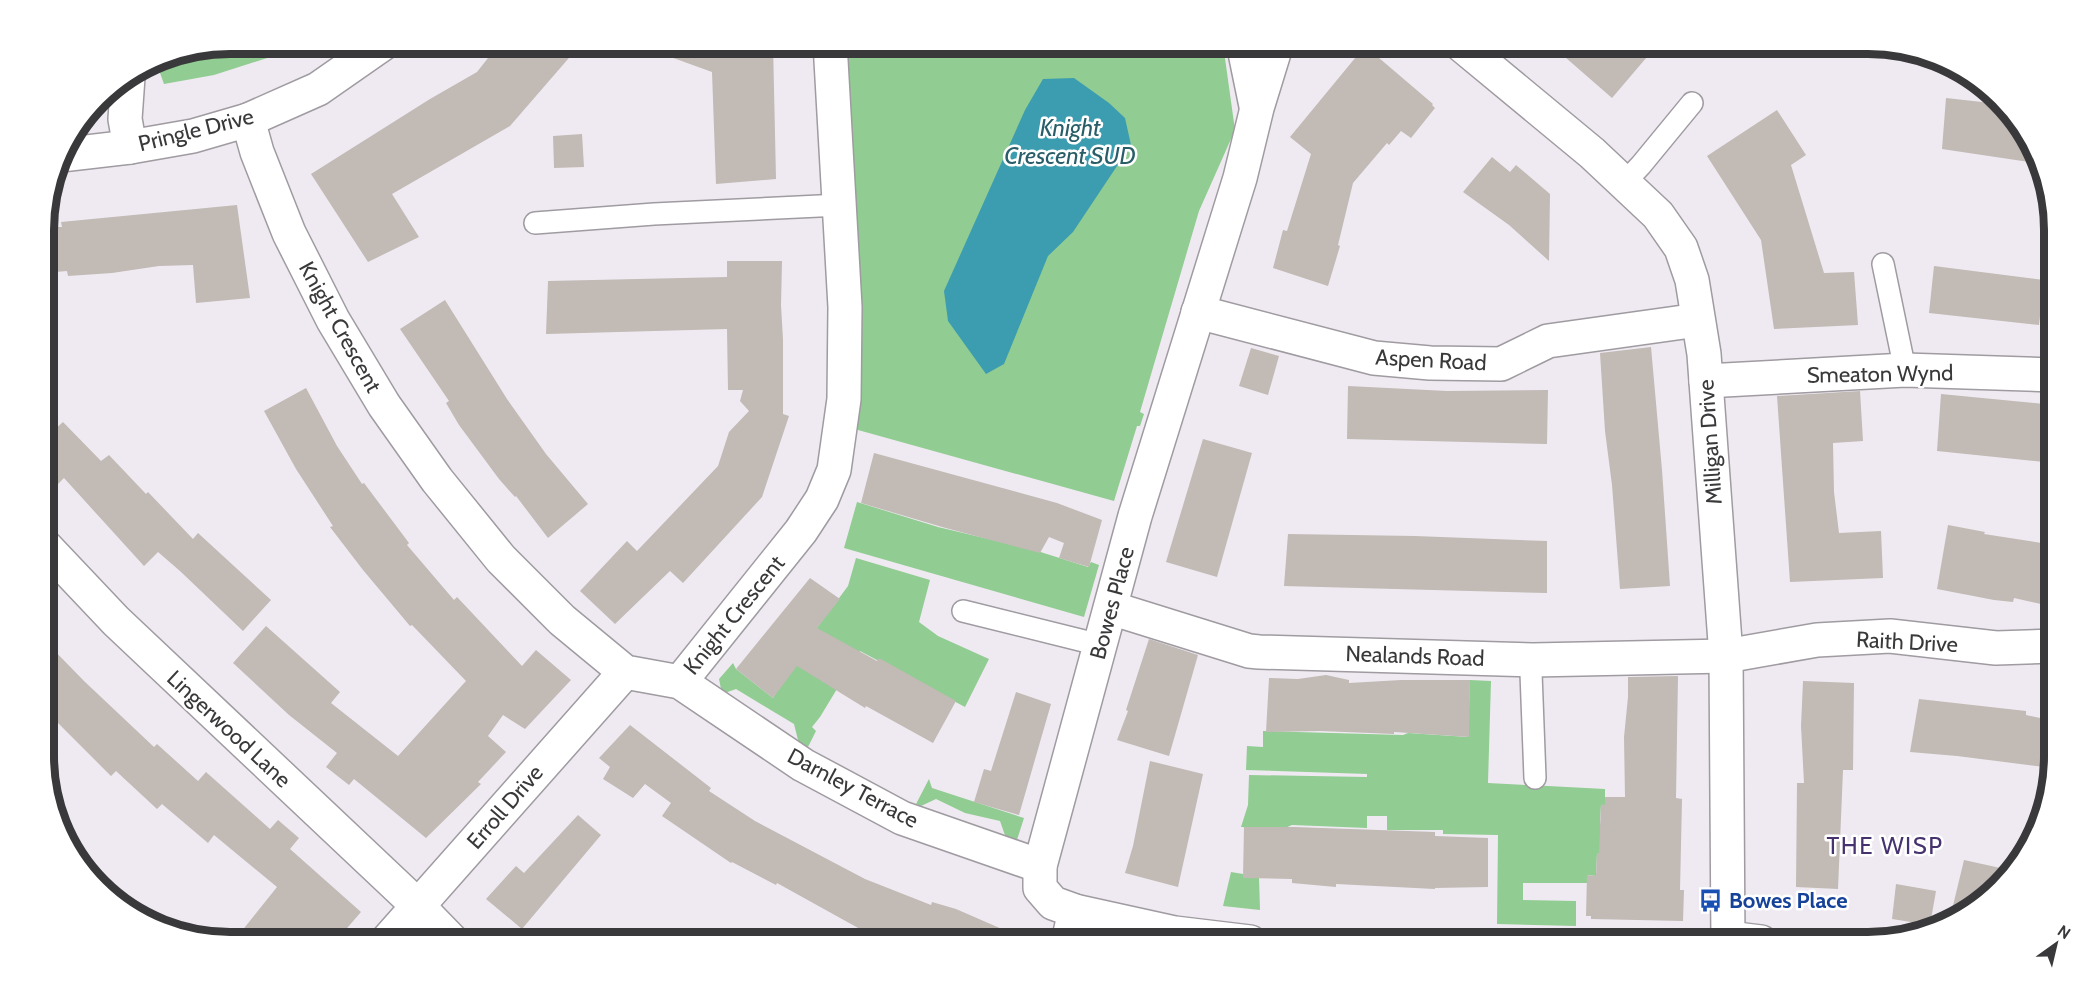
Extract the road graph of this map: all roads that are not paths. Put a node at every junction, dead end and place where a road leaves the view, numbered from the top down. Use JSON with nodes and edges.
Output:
{"nodes":[{"id":1,"x":369,"y":54,"type":"edge"},
{"id":2,"x":831,"y":54,"type":"edge"},
{"id":3,"x":1246,"y":54,"type":"edge"},
{"id":4,"x":1274,"y":54,"type":"edge"},
{"id":5,"x":1471,"y":54,"type":"edge"},
{"id":6,"x":127,"y":88,"type":"edge"},
{"id":7,"x":1692,"y":103,"type":"dead end"},
{"id":8,"x":1257,"y":108,"type":"junction"},
{"id":9,"x":248,"y":120,"type":"junction"},
{"id":10,"x":130,"y":147,"type":"junction"},
{"id":11,"x":72,"y":154,"type":"edge"},
{"id":12,"x":1624,"y":182,"type":"junction"},
{"id":13,"x":840,"y":205,"type":"junction"},
{"id":14,"x":535,"y":223,"type":"dead end"},
{"id":15,"x":1883,"y":264,"type":"dead end"},
{"id":16,"x":1198,"y":312,"type":"junction"},
{"id":17,"x":1698,"y":320,"type":"junction"},
{"id":18,"x":1905,"y":370,"type":"junction"},
{"id":19,"x":2044,"y":375,"type":"edge"},
{"id":20,"x":1706,"y":381,"type":"junction"},
{"id":21,"x":54,"y":555,"type":"edge"},
{"id":22,"x":1111,"y":608,"type":"junction"},
{"id":23,"x":963,"y":611,"type":"dead end"},
{"id":24,"x":1100,"y":645,"type":"junction"},
{"id":25,"x":2044,"y":646,"type":"edge"},
{"id":26,"x":1726,"y":656,"type":"junction"},
{"id":27,"x":1533,"y":660,"type":"junction"},
{"id":28,"x":625,"y":672,"type":"junction"},
{"id":29,"x":680,"y":682,"type":"junction"},
{"id":30,"x":1535,"y":778,"type":"dead end"},
{"id":31,"x":1040,"y":866,"type":"junction"},
{"id":32,"x":418,"y":906,"type":"junction"},
{"id":33,"x":1075,"y":911,"type":"junction"},
{"id":34,"x":395,"y":932,"type":"edge"},
{"id":35,"x":443,"y":932,"type":"edge"},
{"id":36,"x":1070,"y":932,"type":"edge"},
{"id":37,"x":1170,"y":932,"type":"edge"},
{"id":38,"x":1728,"y":932,"type":"edge"}],
"edges":[{"from":1,"to":9,"type":"street","name":"Pringle Drive"},
{"from":2,"to":13,"type":"street","name":"Knight Crescent"},
{"from":3,"to":8,"type":"street","name":"Bowes Place"},
{"from":4,"to":8,"type":"street","name":"Bowes Place"},
{"from":5,"to":12,"type":"street","name":"Milligan Drive"},
{"from":6,"to":10,"type":"street"},
{"from":7,"to":12,"type":"lane"},
{"from":8,"to":16,"type":"street","name":"Bowes Place"},
{"from":9,"to":10,"type":"street","name":"Pringle Drive"},
{"from":9,"to":28,"type":"street","name":"Knight Crescent"},
{"from":10,"to":11,"type":"street","name":"Pringle Drive"},
{"from":12,"to":17,"type":"street","name":"Milligan Drive"},
{"from":13,"to":14,"type":"lane"},
{"from":13,"to":29,"type":"street","name":"Knight Crescent"},
{"from":15,"to":18,"type":"lane"},
{"from":16,"to":17,"type":"street","name":"Aspen Road"},
{"from":16,"to":22,"type":"street","name":"Bowes Place"},
{"from":17,"to":20,"type":"street","name":"Milligan Drive"},
{"from":18,"to":19,"type":"street","name":"Smeaton Wynd"},
{"from":18,"to":20,"type":"street","name":"Smeaton Wynd"},
{"from":20,"to":26,"type":"street","name":"Milligan Drive"},
{"from":21,"to":32,"type":"street","name":"Lingerwood Lane"},
{"from":22,"to":24,"type":"street","name":"Bowes Place"},
{"from":22,"to":27,"type":"street","name":"Nealands Road"},
{"from":23,"to":24,"type":"lane"},
{"from":24,"to":31,"type":"street","name":"Bowes Place"},
{"from":25,"to":26,"type":"street","name":"Raith Drive"},
{"from":26,"to":27,"type":"street","name":"Nealands Road"},
{"from":26,"to":38,"type":"street","name":"Milligan Drive"},
{"from":27,"to":30,"type":"lane"},
{"from":28,"to":29,"type":"street","name":"Knight Crescent"},
{"from":28,"to":32,"type":"street","name":"Erroll Drive"},
{"from":29,"to":31,"type":"street","name":"Darnley Terrace"},
{"from":31,"to":33,"type":"street","name":"Bowes Place"},
{"from":32,"to":34,"type":"street","name":"Erroll Drive"},
{"from":32,"to":35,"type":"street","name":"Lingerwood Lane"},
{"from":33,"to":36,"type":"street"},
{"from":33,"to":37,"type":"street","name":"Bowes Place"}]}
